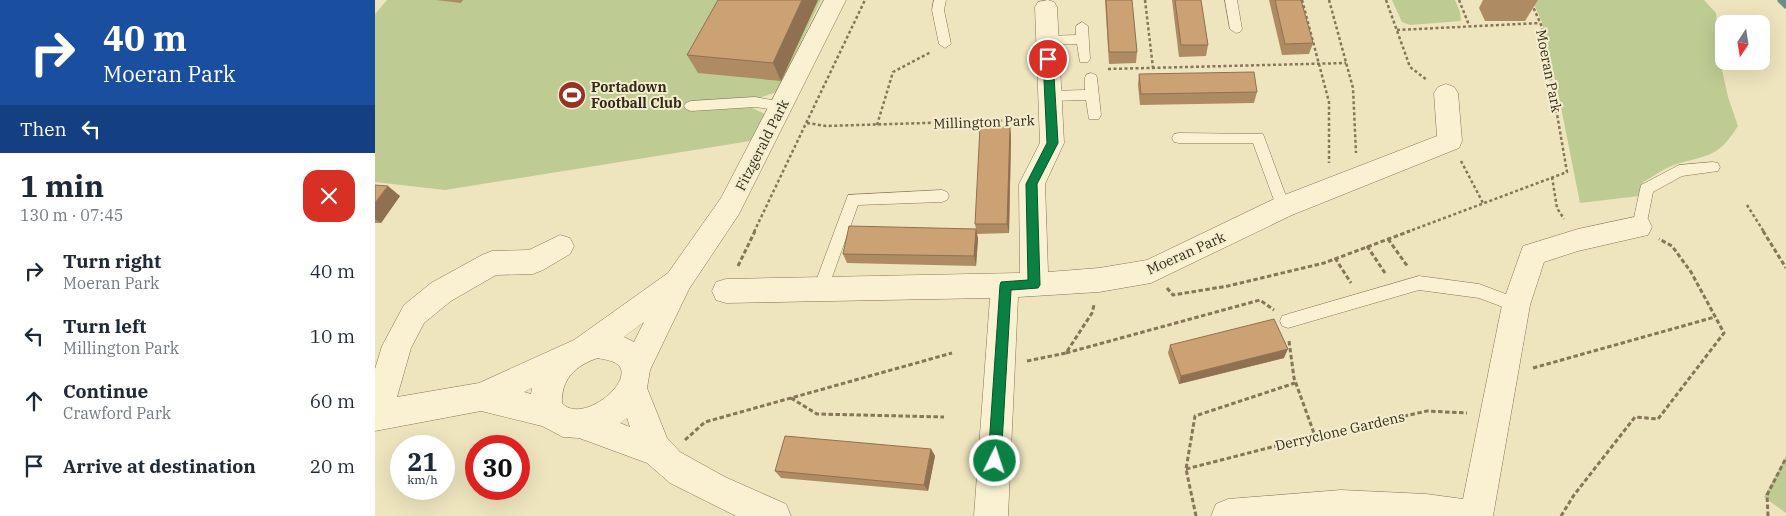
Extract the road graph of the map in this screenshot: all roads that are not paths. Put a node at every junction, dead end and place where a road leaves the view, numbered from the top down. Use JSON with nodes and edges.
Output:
{"nodes":[{"id":1,"x":835,"y":0,"type":"edge"},
{"id":2,"x":940,"y":0,"type":"edge"},
{"id":3,"x":1231,"y":0,"type":"edge"},
{"id":4,"x":1046,"y":7,"type":"dead end"},
{"id":5,"x":1082,"y":26,"type":"dead end"},
{"id":6,"x":1236,"y":29,"type":"dead end"},
{"id":7,"x":1083,"y":39,"type":"junction"},
{"id":8,"x":1047,"y":40,"type":"junction"},
{"id":9,"x":945,"y":44,"type":"road end"},
{"id":10,"x":1085,"y":59,"type":"dead end"},
{"id":11,"x":1096,"y":74,"type":"road end"},
{"id":12,"x":1446,"y":93,"type":"road end"},
{"id":13,"x":1092,"y":94,"type":"junction"},
{"id":14,"x":691,"y":106,"type":"dead end"},
{"id":15,"x":783,"y":106,"type":"junction"},
{"id":16,"x":1051,"y":108,"type":"junction"},
{"id":17,"x":1094,"y":115,"type":"dead end"},
{"id":18,"x":1179,"y":138,"type":"dead end"},
{"id":19,"x":1713,"y":167,"type":"dead end"},
{"id":20,"x":942,"y":196,"type":"dead end"},
{"id":21,"x":1283,"y":207,"type":"junction"},
{"id":22,"x":1639,"y":227,"type":"joint"},
{"id":23,"x":560,"y":246,"type":"dead end"},
{"id":24,"x":677,"y":282,"type":"junction"},
{"id":25,"x":1020,"y":285,"type":"junction"},
{"id":26,"x":821,"y":289,"type":"junction"},
{"id":27,"x":732,"y":291,"type":"road end"},
{"id":28,"x":1516,"y":305,"type":"junction"},
{"id":29,"x":1289,"y":320,"type":"road end"},
{"id":30,"x":576,"y":353,"type":"junction"},
{"id":31,"x":634,"y":379,"type":"junction"},
{"id":32,"x":481,"y":397,"type":"junction"},
{"id":33,"x":550,"y":413,"type":"junction"},
{"id":34,"x":375,"y":417,"type":"edge"},
{"id":35,"x":581,"y":424,"type":"junction"},
{"id":36,"x":661,"y":455,"type":"junction"},
{"id":37,"x":1242,"y":515,"type":"edge"},
{"id":38,"x":774,"y":516,"type":"edge"},
{"id":39,"x":991,"y":516,"type":"edge"},
{"id":40,"x":1463,"y":516,"type":"edge"},
{"id":41,"x":1476,"y":516,"type":"edge"}],
"edges":[{"from":1,"to":15,"type":"street","name":"Fitzgerald Park"},
{"from":2,"to":9,"type":"lane"},
{"from":3,"to":6,"type":"lane"},
{"from":4,"to":8,"type":"street"},
{"from":5,"to":7,"type":"lane"},
{"from":7,"to":8,"type":"lane"},
{"from":7,"to":10,"type":"lane"},
{"from":8,"to":16,"type":"street"},
{"from":11,"to":13,"type":"lane"},
{"from":12,"to":21,"type":"street","name":"Moeran Park"},
{"from":13,"to":16,"type":"lane"},
{"from":13,"to":17,"type":"lane"},
{"from":14,"to":15,"type":"lane"},
{"from":15,"to":24,"type":"street","name":"Fitzgerald Park"},
{"from":16,"to":25,"type":"street","name":"Millington Park"},
{"from":18,"to":21,"type":"lane"},
{"from":19,"to":22,"type":"lane"},
{"from":20,"to":26,"type":"lane"},
{"from":21,"to":25,"type":"street","name":"Moeran Park"},
{"from":22,"to":28,"type":"street"},
{"from":23,"to":34,"type":"street"},
{"from":24,"to":30,"type":"street","name":"Fitzgerald Park"},
{"from":24,"to":31,"type":"street","name":"Fitzgerald Park"},
{"from":25,"to":26,"type":"street"},
{"from":25,"to":39,"type":"street","name":"Millington Park"},
{"from":26,"to":27,"type":"street"},
{"from":28,"to":29,"type":"lane"},
{"from":28,"to":41,"type":"street"},
{"from":30,"to":31,"type":"street"},
{"from":30,"to":32,"type":"street"},
{"from":30,"to":33,"type":"street"},
{"from":31,"to":35,"type":"street"},
{"from":31,"to":36,"type":"street"},
{"from":32,"to":33,"type":"street"},
{"from":32,"to":34,"type":"street"},
{"from":33,"to":35,"type":"street"},
{"from":35,"to":36,"type":"street"},
{"from":36,"to":38,"type":"street"},
{"from":37,"to":40,"type":"street"}]}
